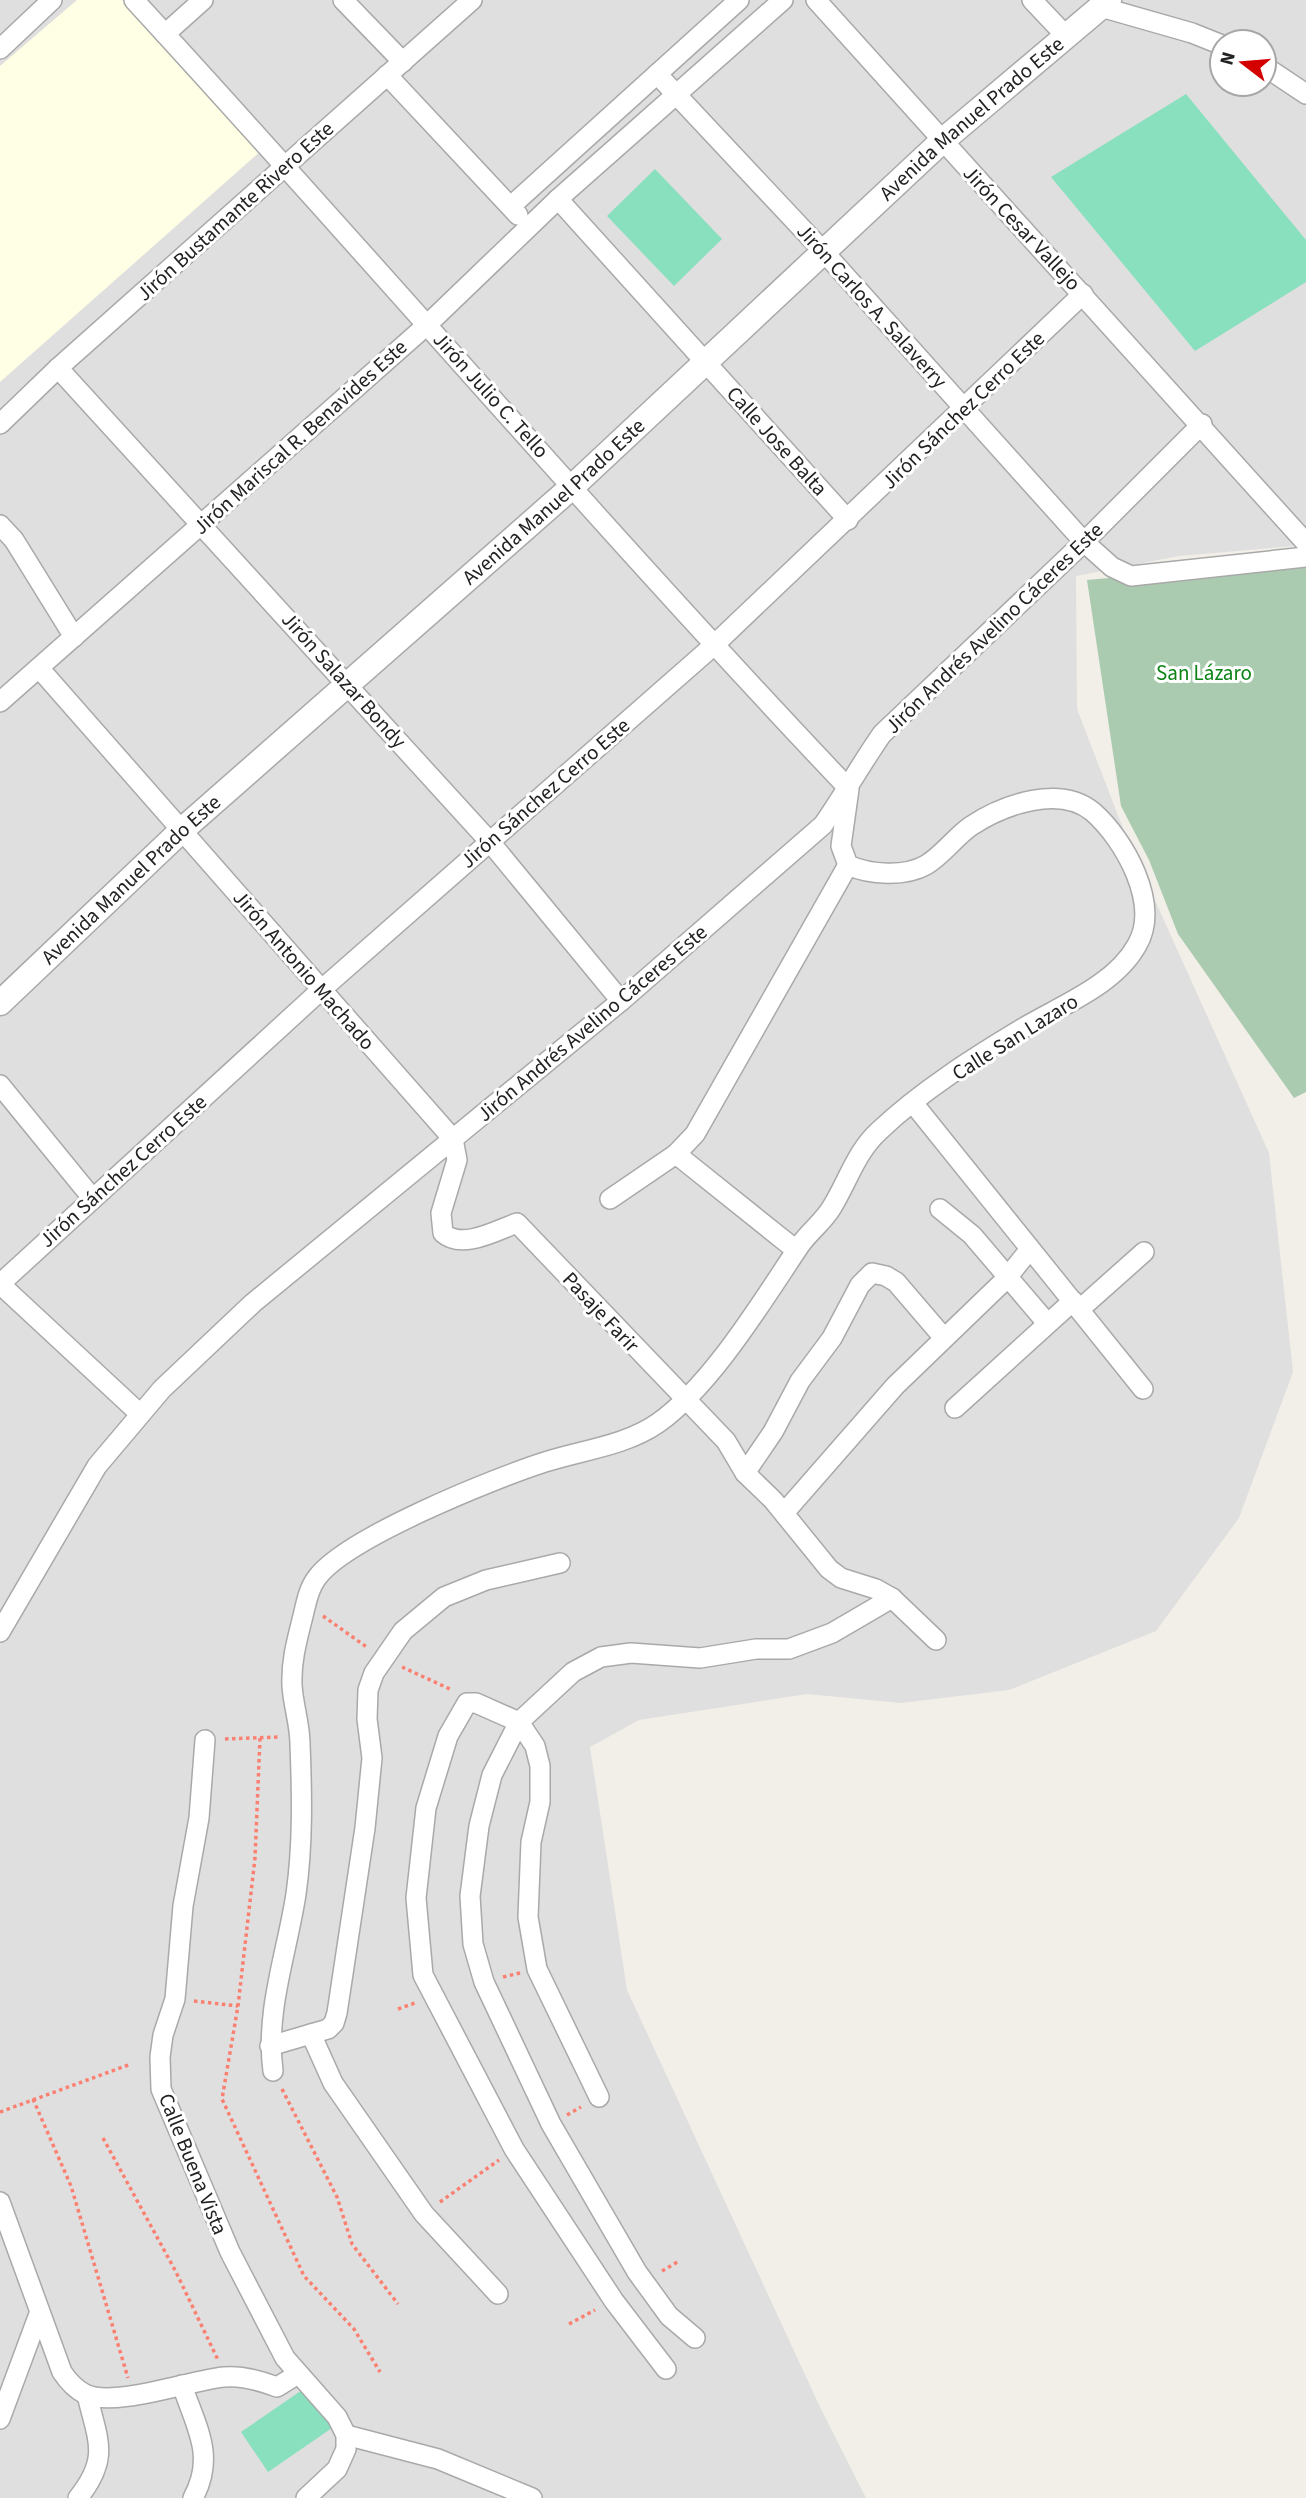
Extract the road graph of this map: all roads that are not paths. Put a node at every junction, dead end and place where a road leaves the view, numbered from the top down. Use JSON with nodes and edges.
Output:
{"nodes":[{"id":1,"x":52,"y":0,"type":"edge"},
{"id":2,"x":134,"y":0,"type":"edge"},
{"id":3,"x":203,"y":0,"type":"edge"},
{"id":4,"x":343,"y":0,"type":"edge"},
{"id":5,"x":472,"y":0,"type":"edge"},
{"id":6,"x":738,"y":0,"type":"edge"},
{"id":7,"x":783,"y":0,"type":"edge"},
{"id":8,"x":816,"y":0,"type":"edge"},
{"id":9,"x":1032,"y":0,"type":"edge"},
{"id":10,"x":1105,"y":3,"type":"edge"},
{"id":11,"x":165,"y":34,"type":"junction"},
{"id":12,"x":1066,"y":36,"type":"junction"},
{"id":13,"x":1208,"y":40,"type":"edge"},
{"id":14,"x":0,"y":49,"type":"edge"},
{"id":15,"x":403,"y":62,"type":"junction"},
{"id":16,"x":657,"y":74,"type":"junction"},
{"id":17,"x":387,"y":75,"type":"junction"},
{"id":18,"x":1278,"y":75,"type":"edge"},
{"id":19,"x":1306,"y":94,"type":"edge"},
{"id":20,"x":678,"y":96,"type":"junction"},
{"id":21,"x":941,"y":142,"type":"junction"},
{"id":22,"x":286,"y":165,"type":"junction"},
{"id":23,"x":558,"y":199,"type":"junction"},
{"id":24,"x":511,"y":206,"type":"junction"},
{"id":25,"x":528,"y":226,"type":"junction"},
{"id":26,"x":824,"y":251,"type":"junction"},
{"id":27,"x":1083,"y":294,"type":"junction"},
{"id":28,"x":428,"y":324,"type":"junction"},
{"id":29,"x":705,"y":362,"type":"junction"},
{"id":30,"x":58,"y":368,"type":"junction"},
{"id":31,"x":965,"y":409,"type":"junction"},
{"id":32,"x":0,"y":424,"type":"edge"},
{"id":33,"x":1202,"y":424,"type":"junction"},
{"id":34,"x":573,"y":486,"type":"junction"},
{"id":35,"x":848,"y":520,"type":"junction"},
{"id":36,"x":0,"y":525,"type":"edge"},
{"id":37,"x":202,"y":525,"type":"junction"},
{"id":38,"x":1084,"y":542,"type":"junction"},
{"id":39,"x":1306,"y":543,"type":"edge"},
{"id":40,"x":1306,"y":557,"type":"edge"},
{"id":41,"x":74,"y":637,"type":"junction"},
{"id":42,"x":713,"y":646,"type":"junction"},
{"id":43,"x":39,"y":668,"type":"junction"},
{"id":44,"x":348,"y":684,"type":"junction"},
{"id":45,"x":0,"y":702,"type":"edge"},
{"id":46,"x":849,"y":789,"type":"junction"},
{"id":47,"x":182,"y":830,"type":"junction"},
{"id":48,"x":490,"y":842,"type":"junction"},
{"id":49,"x":848,"y":865,"type":"junction"},
{"id":50,"x":321,"y":990,"type":"junction"},
{"id":51,"x":621,"y":1001,"type":"junction"},
{"id":52,"x":0,"y":1003,"type":"edge"},
{"id":53,"x":0,"y":1085,"type":"edge"},
{"id":54,"x":913,"y":1103,"type":"junction"},
{"id":55,"x":453,"y":1139,"type":"junction"},
{"id":56,"x":677,"y":1154,"type":"junction"},
{"id":57,"x":93,"y":1199,"type":"junction"},
{"id":58,"x":610,"y":1199,"type":"dead end"},
{"id":59,"x":940,"y":1209,"type":"dead end"},
{"id":60,"x":1030,"y":1249,"type":"junction"},
{"id":61,"x":796,"y":1250,"type":"junction"},
{"id":62,"x":1144,"y":1252,"type":"dead end"},
{"id":63,"x":1006,"y":1279,"type":"junction"},
{"id":64,"x":0,"y":1284,"type":"edge"},
{"id":65,"x":1077,"y":1305,"type":"junction"},
{"id":66,"x":1047,"y":1323,"type":"junction"},
{"id":67,"x":944,"y":1338,"type":"junction"},
{"id":68,"x":1143,"y":1389,"type":"dead end"},
{"id":69,"x":685,"y":1401,"type":"junction"},
{"id":70,"x":955,"y":1408,"type":"dead end"},
{"id":71,"x":139,"y":1413,"type":"junction"},
{"id":72,"x":745,"y":1473,"type":"junction"},
{"id":73,"x":784,"y":1513,"type":"junction"},
{"id":74,"x":560,"y":1563,"type":"dead end"},
{"id":75,"x":892,"y":1598,"type":"junction"},
{"id":76,"x":0,"y":1632,"type":"edge"},
{"id":77,"x":936,"y":1640,"type":"dead end"},
{"id":78,"x":519,"y":1722,"type":"junction"},
{"id":79,"x":205,"y":1740,"type":"road end"},
{"id":80,"x":311,"y":2034,"type":"junction"},
{"id":81,"x":270,"y":2046,"type":"junction"},
{"id":82,"x":273,"y":2071,"type":"road end"},
{"id":83,"x":599,"y":2097,"type":"dead end"},
{"id":84,"x":0,"y":2202,"type":"edge"},
{"id":85,"x":498,"y":2294,"type":"dead end"},
{"id":86,"x":38,"y":2314,"type":"junction"},
{"id":87,"x":695,"y":2338,"type":"dead end"},
{"id":88,"x":666,"y":2369,"type":"dead end"},
{"id":89,"x":298,"y":2374,"type":"junction"},
{"id":90,"x":182,"y":2385,"type":"junction"},
{"id":91,"x":87,"y":2395,"type":"junction"},
{"id":92,"x":0,"y":2419,"type":"edge"},
{"id":93,"x":346,"y":2435,"type":"junction"},
{"id":94,"x":328,"y":2491,"type":"edge"},
{"id":95,"x":78,"y":2498,"type":"edge"},
{"id":96,"x":193,"y":2498,"type":"edge"},
{"id":97,"x":306,"y":2498,"type":"edge"},
{"id":98,"x":532,"y":2498,"type":"edge"}],
"edges":[{"from":1,"to":14,"type":"street"},
{"from":2,"to":11,"type":"street","name":"Jirón Julio C. Tello"},
{"from":3,"to":11,"type":"street"},
{"from":4,"to":15,"type":"street"},
{"from":5,"to":15,"type":"street","name":"Jirón Bustamante Rivero Este"},
{"from":6,"to":16,"type":"street"},
{"from":7,"to":20,"type":"street","name":"Jirón Mariscal R. Benavides Este"},
{"from":8,"to":21,"type":"street","name":"Jirón Cesar Vallejo"},
{"from":9,"to":12,"type":"street"},
{"from":10,"to":12,"type":"street","name":"Avenida Manuel Prado Este"},
{"from":10,"to":13,"type":"street"},
{"from":11,"to":22,"type":"street","name":"Jirón Julio C. Tello"},
{"from":12,"to":21,"type":"street","name":"Avenida Manuel Prado Este"},
{"from":15,"to":17,"type":"street","name":"Jirón Bustamante Rivero Este"},
{"from":16,"to":20,"type":"street","name":"Jirón Carlos A. Salaverry"},
{"from":16,"to":24,"type":"street"},
{"from":17,"to":22,"type":"street","name":"Jirón Bustamante Rivero Este"},
{"from":17,"to":24,"type":"street"},
{"from":18,"to":19,"type":"street"},
{"from":20,"to":23,"type":"street","name":"Jirón Mariscal R. Benavides Este"},
{"from":20,"to":26,"type":"street","name":"Jirón Carlos A. Salaverry"},
{"from":21,"to":26,"type":"street","name":"Avenida Manuel Prado Este"},
{"from":21,"to":27,"type":"street","name":"Jirón Cesar Vallejo"},
{"from":22,"to":28,"type":"street","name":"Jirón Julio C. Tello"},
{"from":22,"to":30,"type":"street","name":"Jirón Bustamante Rivero Este"},
{"from":23,"to":25,"type":"street","name":"Jirón Mariscal R. Benavides Este"},
{"from":23,"to":29,"type":"street","name":"Calle Jose Balta"},
{"from":24,"to":25,"type":"street"},
{"from":25,"to":28,"type":"street","name":"Jirón Mariscal R. Benavides Este"},
{"from":26,"to":29,"type":"street","name":"Avenida Manuel Prado Este"},
{"from":26,"to":31,"type":"street","name":"Jirón Carlos A. Salaverry"},
{"from":27,"to":31,"type":"street","name":"Jirón Sánchez Cerro Este"},
{"from":27,"to":33,"type":"street","name":"Jirón Cesar Vallejo"},
{"from":28,"to":34,"type":"street","name":"Jirón Julio C. Tello"},
{"from":28,"to":37,"type":"street","name":"Jirón Mariscal R. Benavides Este"},
{"from":29,"to":34,"type":"street","name":"Avenida Manuel Prado Este"},
{"from":29,"to":35,"type":"street","name":"Calle Jose Balta"},
{"from":30,"to":32,"type":"street","name":"Jirón Bustamante Rivero Este"},
{"from":30,"to":37,"type":"street","name":"Jirón Salazar Bondy"},
{"from":31,"to":35,"type":"street","name":"Jirón Sánchez Cerro Este"},
{"from":31,"to":38,"type":"street","name":"Jirón Carlos A. Salaverry"},
{"from":33,"to":38,"type":"street","name":"Jirón Andrés Avelino Cáceres Este"},
{"from":33,"to":39,"type":"street","name":"Jirón Cesar Vallejo"},
{"from":34,"to":42,"type":"street","name":"Jirón Julio C. Tello"},
{"from":34,"to":44,"type":"street","name":"Avenida Manuel Prado Este"},
{"from":35,"to":42,"type":"street","name":"Jirón Sánchez Cerro Este"},
{"from":36,"to":41,"type":"street"},
{"from":37,"to":41,"type":"street","name":"Jirón Mariscal R. Benavides Este"},
{"from":37,"to":44,"type":"street","name":"Jirón Salazar Bondy"},
{"from":38,"to":40,"type":"street","name":"Jirón Carlos A. Salaverry"},
{"from":38,"to":46,"type":"street","name":"Jirón Andrés Avelino Cáceres Este"},
{"from":41,"to":43,"type":"street","name":"Jirón Mariscal R. Benavides Este"},
{"from":42,"to":46,"type":"street","name":"Jirón Julio C. Tello"},
{"from":42,"to":48,"type":"street","name":"Jirón Sánchez Cerro Este"},
{"from":43,"to":45,"type":"street","name":"Jirón Mariscal R. Benavides Este"},
{"from":43,"to":47,"type":"street","name":"Jirón Antonio Machado"},
{"from":44,"to":47,"type":"street","name":"Avenida Manuel Prado Este"},
{"from":44,"to":48,"type":"street","name":"Jirón Salazar Bondy"},
{"from":46,"to":49,"type":"street"},
{"from":46,"to":51,"type":"street","name":"Jirón Andrés Avelino Cáceres Este"},
{"from":47,"to":50,"type":"street","name":"Jirón Antonio Machado"},
{"from":47,"to":52,"type":"street","name":"Avenida Manuel Prado Este"},
{"from":48,"to":50,"type":"street","name":"Jirón Sánchez Cerro Este"},
{"from":48,"to":51,"type":"street","name":"Jirón Salazar Bondy"},
{"from":49,"to":54,"type":"street","name":"Calle San Lazaro"},
{"from":49,"to":56,"type":"street"},
{"from":50,"to":55,"type":"street","name":"Jirón Antonio Machado"},
{"from":50,"to":57,"type":"street","name":"Jirón Sánchez Cerro Este"},
{"from":51,"to":55,"type":"street","name":"Jirón Andrés Avelino Cáceres Este"},
{"from":53,"to":57,"type":"street"},
{"from":54,"to":60,"type":"street"},
{"from":54,"to":61,"type":"street","name":"Calle San Lazaro"},
{"from":55,"to":69,"type":"street","name":"Pasaje Farir"},
{"from":55,"to":71,"type":"street","name":"Jirón Andrés Avelino Cáceres Este"},
{"from":56,"to":58,"type":"street"},
{"from":56,"to":61,"type":"street"},
{"from":57,"to":64,"type":"street","name":"Jirón Sánchez Cerro Este"},
{"from":59,"to":63,"type":"street"},
{"from":60,"to":63,"type":"street"},
{"from":60,"to":65,"type":"street"},
{"from":61,"to":69,"type":"street","name":"Calle San Lazaro"},
{"from":62,"to":65,"type":"street"},
{"from":63,"to":66,"type":"street"},
{"from":63,"to":67,"type":"street"},
{"from":64,"to":71,"type":"street"},
{"from":65,"to":66,"type":"street"},
{"from":65,"to":68,"type":"street"},
{"from":66,"to":70,"type":"street"},
{"from":67,"to":72,"type":"street"},
{"from":67,"to":73,"type":"street"},
{"from":69,"to":72,"type":"street","name":"Pasaje Farir"},
{"from":69,"to":81,"type":"street","name":"Calle San Lazaro"},
{"from":71,"to":76,"type":"street","name":"Jirón Andrés Avelino Cáceres Este"},
{"from":72,"to":73,"type":"street","name":"Pasaje Farir"},
{"from":73,"to":75,"type":"street","name":"Pasaje Farir"},
{"from":74,"to":80,"type":"street"},
{"from":75,"to":77,"type":"street","name":"Pasaje Farir"},
{"from":75,"to":78,"type":"street"},
{"from":78,"to":83,"type":"street"},
{"from":78,"to":87,"type":"street"},
{"from":78,"to":88,"type":"street"},
{"from":79,"to":89,"type":"street","name":"Calle Buena Vista"},
{"from":80,"to":81,"type":"street"},
{"from":80,"to":85,"type":"street"},
{"from":81,"to":82,"type":"street","name":"Calle San Lazaro"},
{"from":84,"to":86,"type":"street"},
{"from":86,"to":91,"type":"street"},
{"from":86,"to":92,"type":"street"},
{"from":89,"to":90,"type":"street"},
{"from":89,"to":93,"type":"street","name":"Calle Buena Vista"},
{"from":90,"to":91,"type":"street"},
{"from":90,"to":96,"type":"street"},
{"from":91,"to":95,"type":"street"},
{"from":93,"to":94,"type":"street"},
{"from":93,"to":98,"type":"street"},
{"from":94,"to":97,"type":"street"}]}
